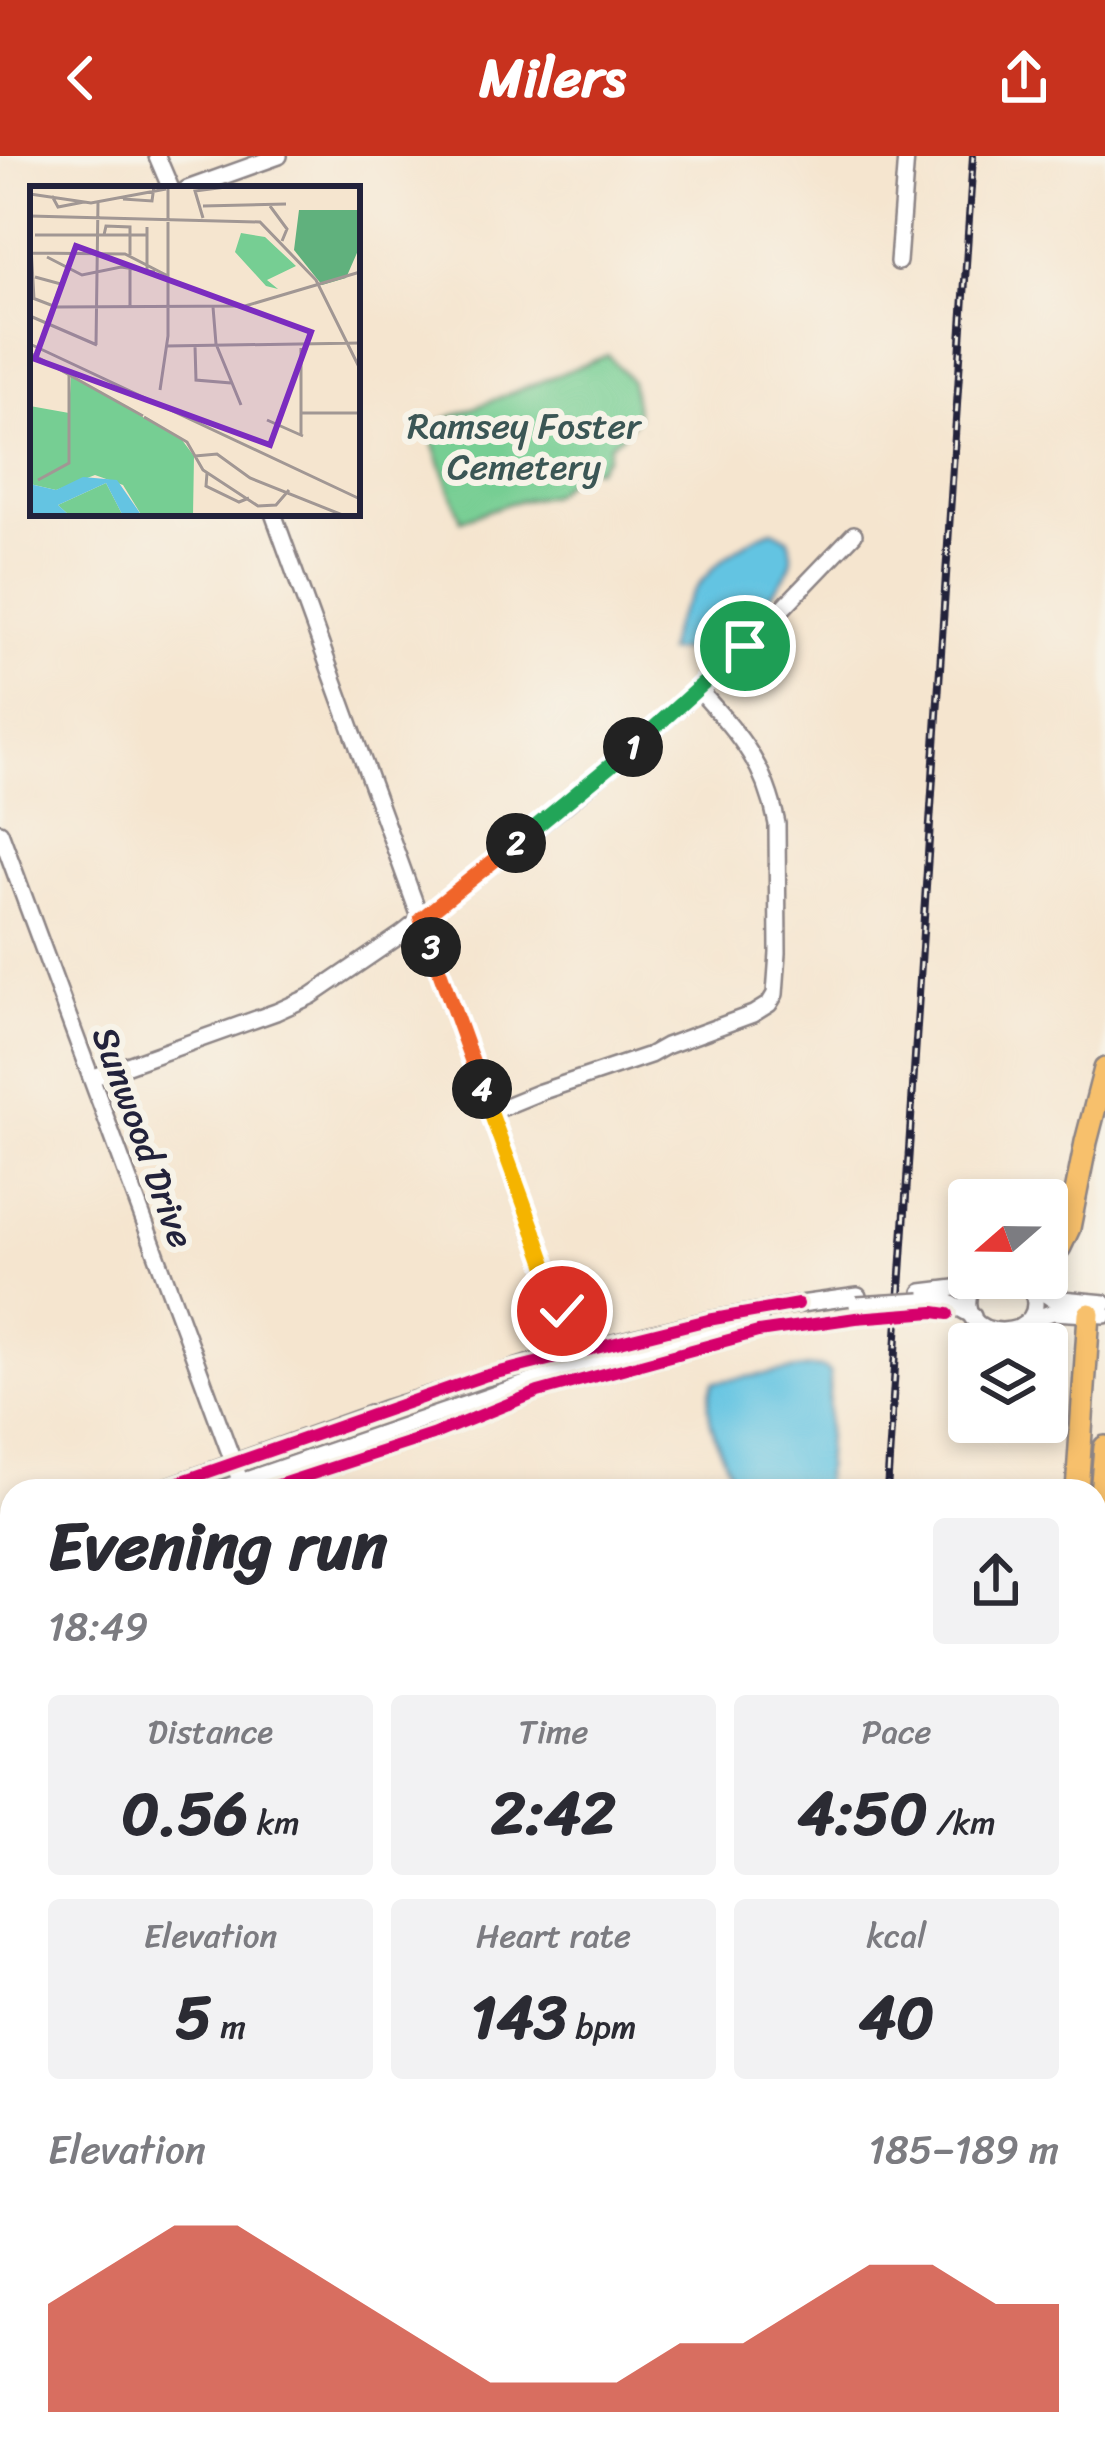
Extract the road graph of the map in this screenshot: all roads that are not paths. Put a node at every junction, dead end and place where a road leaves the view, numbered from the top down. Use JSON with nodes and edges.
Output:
{"nodes":[{"id":1,"x":158,"y":156,"type":"edge"},
{"id":2,"x":279,"y":156,"type":"edge"},
{"id":3,"x":906,"y":156,"type":"edge"},
{"id":4,"x":170,"y":186,"type":"edge"},
{"id":5,"x":195,"y":186,"type":"edge"},
{"id":6,"x":898,"y":262,"type":"dead end"},
{"id":7,"x":273,"y":516,"type":"edge"},
{"id":8,"x":854,"y":534,"type":"dead end"},
{"id":9,"x":698,"y":689,"type":"junction"},
{"id":10,"x":0,"y":832,"type":"edge"},
{"id":11,"x":421,"y":919,"type":"junction"},
{"id":12,"x":1105,"y":1069,"type":"edge"},
{"id":13,"x":91,"y":1078,"type":"junction"},
{"id":14,"x":490,"y":1112,"type":"junction"},
{"id":15,"x":1068,"y":1230,"type":"edge"},
{"id":16,"x":948,"y":1290,"type":"edge"},
{"id":17,"x":922,"y":1296,"type":"junction"},
{"id":18,"x":968,"y":1299,"type":"edge"},
{"id":19,"x":1033,"y":1299,"type":"edge"},
{"id":20,"x":1055,"y":1299,"type":"edge"},
{"id":21,"x":857,"y":1301,"type":"junction"},
{"id":22,"x":1099,"y":1310,"type":"edge"},
{"id":23,"x":973,"y":1316,"type":"junction"},
{"id":24,"x":1025,"y":1322,"type":"junction"},
{"id":25,"x":573,"y":1354,"type":"junction"},
{"id":26,"x":1105,"y":1447,"type":"edge"},
{"id":27,"x":233,"y":1462,"type":"junction"},
{"id":28,"x":187,"y":1479,"type":"edge"},
{"id":29,"x":239,"y":1479,"type":"edge"},
{"id":30,"x":261,"y":1479,"type":"edge"},
{"id":31,"x":1078,"y":1479,"type":"edge"},
{"id":32,"x":1102,"y":1479,"type":"edge"}],
"edges":[{"from":1,"to":4,"type":"street"},
{"from":2,"to":5,"type":"street"},
{"from":3,"to":6,"type":"street"},
{"from":7,"to":11,"type":"street"},
{"from":8,"to":9,"type":"street"},
{"from":9,"to":11,"type":"street"},
{"from":9,"to":14,"type":"street"},
{"from":10,"to":13,"type":"street","name":"Sunwood Drive"},
{"from":11,"to":13,"type":"street"},
{"from":11,"to":14,"type":"street"},
{"from":12,"to":15,"type":"highway"},
{"from":13,"to":27,"type":"street","name":"Sunwood Drive"},
{"from":14,"to":25,"type":"street"},
{"from":16,"to":17,"type":"street"},
{"from":17,"to":21,"type":"street","bridge":true},
{"from":17,"to":23,"type":"street"},
{"from":18,"to":23,"type":"street"},
{"from":19,"to":24,"type":"street"},
{"from":20,"to":22,"type":"street"},
{"from":21,"to":25,"type":"street"},
{"from":21,"to":30,"type":"street"},
{"from":22,"to":24,"type":"street"},
{"from":22,"to":31,"type":"highway"},
{"from":23,"to":24,"type":"street"},
{"from":25,"to":27,"type":"street"},
{"from":26,"to":32,"type":"highway"},
{"from":27,"to":28,"type":"street"},
{"from":27,"to":29,"type":"street","name":"Sunwood Drive"}]}
